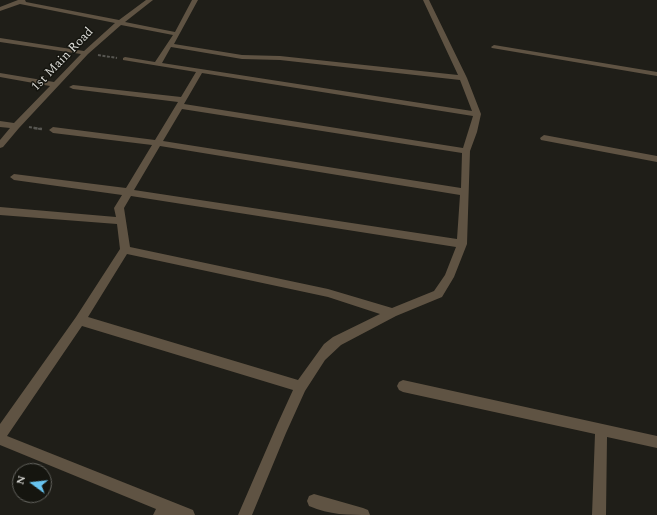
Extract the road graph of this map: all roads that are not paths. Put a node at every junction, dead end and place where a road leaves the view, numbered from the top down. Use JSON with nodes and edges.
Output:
{"nodes":[{"id":1,"x":150,"y":0,"type":"edge"},
{"id":2,"x":195,"y":0,"type":"edge"},
{"id":3,"x":426,"y":0,"type":"edge"},
{"id":4,"x":21,"y":1,"type":"edge"},
{"id":5,"x":0,"y":9,"type":"edge"},
{"id":6,"x":119,"y":23,"type":"junction"},
{"id":7,"x":177,"y":34,"type":"junction"},
{"id":8,"x":0,"y":40,"type":"edge"},
{"id":9,"x":169,"y":45,"type":"junction"},
{"id":10,"x":494,"y":47,"type":"dead end"},
{"id":11,"x":86,"y":53,"type":"junction"},
{"id":12,"x":125,"y":59,"type":"road end"},
{"id":13,"x":157,"y":64,"type":"junction"},
{"id":14,"x":200,"y":71,"type":"junction"},
{"id":15,"x":657,"y":74,"type":"edge"},
{"id":16,"x":0,"y":75,"type":"edge"},
{"id":17,"x":463,"y":78,"type":"junction"},
{"id":18,"x":57,"y":84,"type":"junction"},
{"id":19,"x":73,"y":87,"type":"dead end"},
{"id":20,"x":181,"y":103,"type":"junction"},
{"id":21,"x":477,"y":114,"type":"junction"},
{"id":22,"x":0,"y":124,"type":"edge"},
{"id":23,"x":16,"y":126,"type":"junction"},
{"id":24,"x":53,"y":130,"type":"road end"},
{"id":25,"x":544,"y":138,"type":"dead end"},
{"id":26,"x":157,"y":143,"type":"junction"},
{"id":27,"x":0,"y":146,"type":"edge"},
{"id":28,"x":466,"y":151,"type":"junction"},
{"id":29,"x":657,"y":159,"type":"edge"},
{"id":30,"x":14,"y":177,"type":"dead end"},
{"id":31,"x":128,"y":192,"type":"junction"},
{"id":32,"x":465,"y":192,"type":"junction"},
{"id":33,"x":1,"y":214,"type":"edge"},
{"id":34,"x":120,"y":221,"type":"junction"},
{"id":35,"x":462,"y":244,"type":"junction"},
{"id":36,"x":125,"y":250,"type":"junction"},
{"id":37,"x":392,"y":313,"type":"junction"},
{"id":38,"x":80,"y":320,"type":"junction"},
{"id":39,"x":402,"y":386,"type":"dead end"},
{"id":40,"x":301,"y":388,"type":"junction"},
{"id":41,"x":601,"y":430,"type":"junction"},
{"id":42,"x":0,"y":435,"type":"edge"},
{"id":43,"x":0,"y":439,"type":"edge"},
{"id":44,"x":657,"y":442,"type":"edge"},
{"id":45,"x":314,"y":501,"type":"dead end"},
{"id":46,"x":162,"y":510,"type":"edge"},
{"id":47,"x":188,"y":515,"type":"edge"},
{"id":48,"x":245,"y":515,"type":"edge"},
{"id":49,"x":363,"y":515,"type":"edge"},
{"id":50,"x":600,"y":515,"type":"edge"}],
"edges":[{"from":1,"to":6,"type":"street","name":"1st Main Road"},
{"from":2,"to":7,"type":"street"},
{"from":3,"to":17,"type":"street"},
{"from":4,"to":5,"type":"street"},
{"from":4,"to":6,"type":"street"},
{"from":6,"to":7,"type":"street"},
{"from":6,"to":11,"type":"street","name":"1st Main Road"},
{"from":7,"to":9,"type":"street"},
{"from":8,"to":11,"type":"street"},
{"from":9,"to":13,"type":"street"},
{"from":9,"to":17,"type":"street"},
{"from":10,"to":15,"type":"street"},
{"from":11,"to":18,"type":"street","name":"1st Main Road"},
{"from":12,"to":13,"type":"street"},
{"from":13,"to":14,"type":"street"},
{"from":14,"to":20,"type":"street"},
{"from":14,"to":21,"type":"street"},
{"from":16,"to":18,"type":"street"},
{"from":17,"to":21,"type":"street"},
{"from":18,"to":23,"type":"street","name":"1st Main Road"},
{"from":19,"to":20,"type":"street"},
{"from":20,"to":26,"type":"street"},
{"from":20,"to":28,"type":"street"},
{"from":21,"to":28,"type":"street"},
{"from":22,"to":23,"type":"street"},
{"from":23,"to":27,"type":"street","name":"1st Main Road"},
{"from":24,"to":26,"type":"street"},
{"from":25,"to":29,"type":"street"},
{"from":26,"to":31,"type":"street"},
{"from":26,"to":32,"type":"street"},
{"from":28,"to":32,"type":"street"},
{"from":30,"to":31,"type":"street"},
{"from":31,"to":34,"type":"street"},
{"from":31,"to":35,"type":"street"},
{"from":32,"to":35,"type":"street"},
{"from":33,"to":34,"type":"street"},
{"from":34,"to":36,"type":"street"},
{"from":35,"to":37,"type":"street"},
{"from":36,"to":37,"type":"street"},
{"from":36,"to":38,"type":"street"},
{"from":37,"to":40,"type":"street"},
{"from":38,"to":40,"type":"street"},
{"from":38,"to":42,"type":"street"},
{"from":39,"to":41,"type":"street"},
{"from":40,"to":48,"type":"street"},
{"from":41,"to":44,"type":"street"},
{"from":41,"to":50,"type":"street"},
{"from":43,"to":46,"type":"street"},
{"from":45,"to":49,"type":"street"},
{"from":46,"to":47,"type":"street"}]}
